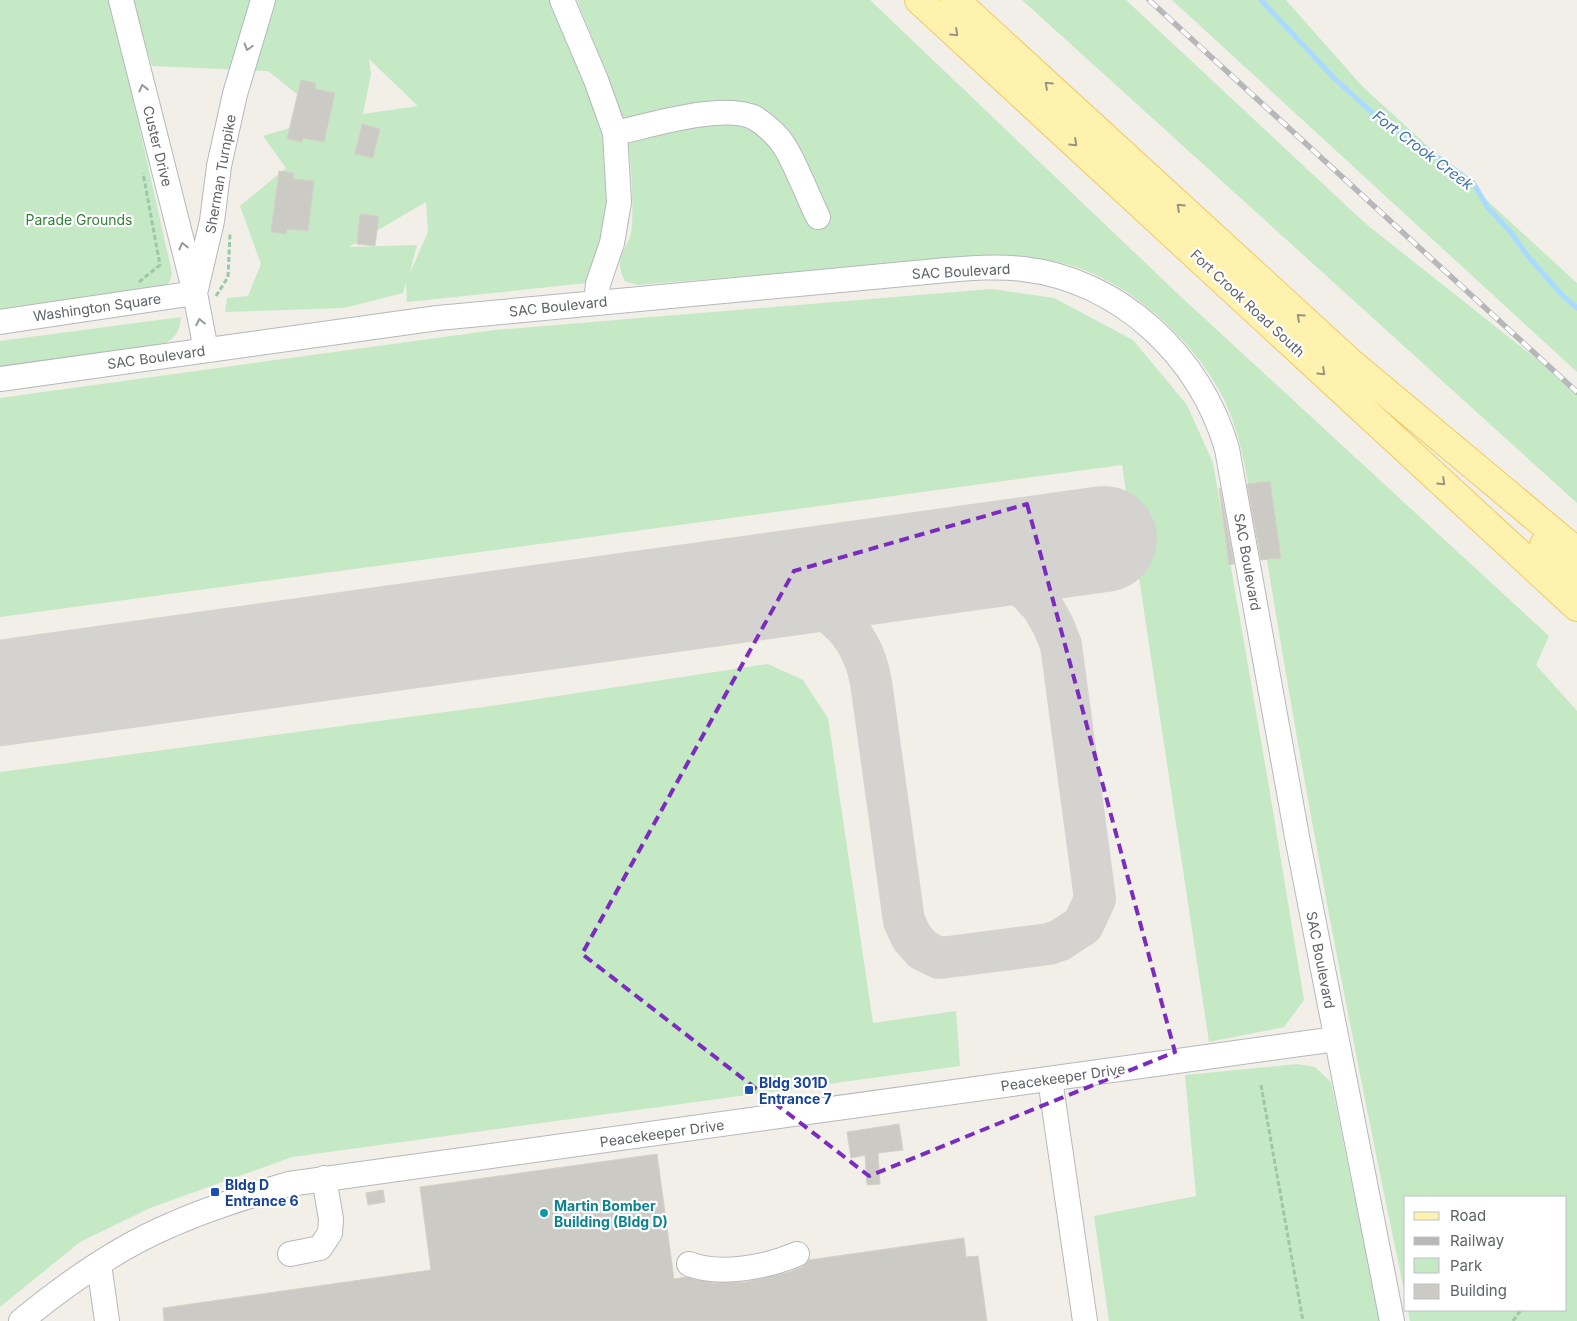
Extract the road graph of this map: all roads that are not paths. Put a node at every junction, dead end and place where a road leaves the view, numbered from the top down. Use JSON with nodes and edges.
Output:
{"nodes":[{"id":1,"x":121,"y":0,"type":"edge"},
{"id":2,"x":562,"y":0,"type":"edge"},
{"id":3,"x":919,"y":0,"type":"edge"},
{"id":4,"x":955,"y":0,"type":"edge"},
{"id":5,"x":254,"y":6,"type":"edge"},
{"id":6,"x":615,"y":133,"type":"junction"},
{"id":7,"x":818,"y":217,"type":"dead end"},
{"id":8,"x":205,"y":295,"type":"junction"},
{"id":9,"x":596,"y":302,"type":"junction"},
{"id":10,"x":0,"y":322,"type":"edge"},
{"id":11,"x":206,"y":350,"type":"junction"},
{"id":12,"x":1351,"y":363,"type":"junction"},
{"id":13,"x":0,"y":379,"type":"edge"},
{"id":14,"x":1577,"y":552,"type":"edge"},
{"id":15,"x":1577,"y":577,"type":"edge"},
{"id":16,"x":1577,"y":608,"type":"edge"},
{"id":17,"x":1336,"y":1039,"type":"junction"},
{"id":18,"x":1050,"y":1080,"type":"junction"},
{"id":19,"x":324,"y":1178,"type":"junction"},
{"id":20,"x":290,"y":1254,"type":"dead end"},
{"id":21,"x":797,"y":1254,"type":"dead end"},
{"id":22,"x":99,"y":1264,"type":"junction"},
{"id":23,"x":689,"y":1264,"type":"dead end"},
{"id":24,"x":21,"y":1321,"type":"edge"},
{"id":25,"x":107,"y":1321,"type":"edge"},
{"id":26,"x":1085,"y":1321,"type":"edge"},
{"id":27,"x":1392,"y":1321,"type":"edge"}],
"edges":[{"from":8,"to":1,"type":"street","name":"Custer Drive","one_way":true},
{"from":2,"to":6,"type":"street"},
{"from":3,"to":16,"type":"main road","name":"Fort Crook Road South","one_way":true},
{"from":12,"to":4,"type":"main road","name":"Fort Crook Road South","one_way":true},
{"from":5,"to":8,"type":"street","name":"Sherman Turnpike","one_way":true},
{"from":6,"to":7,"type":"street"},
{"from":6,"to":9,"type":"street"},
{"from":8,"to":10,"type":"street","name":"Washington Square"},
{"from":11,"to":8,"type":"street","name":"Sherman Turnpike","one_way":true},
{"from":9,"to":11,"type":"street","name":"SAC Boulevard"},
{"from":9,"to":17,"type":"street","name":"SAC Boulevard"},
{"from":11,"to":13,"type":"street","name":"SAC Boulevard"},
{"from":12,"to":14,"type":"main road","name":"Fort Crook Road South"},
{"from":12,"to":15,"type":"main road"},
{"from":17,"to":18,"type":"street","name":"Peacekeeper Drive"},
{"from":17,"to":27,"type":"street","name":"SAC Boulevard"},
{"from":18,"to":19,"type":"street","name":"Peacekeeper Drive"},
{"from":18,"to":26,"type":"street"},
{"from":19,"to":20,"type":"street"},
{"from":19,"to":22,"type":"street","name":"Peacekeeper Drive"},
{"from":21,"to":23,"type":"street"},
{"from":22,"to":24,"type":"street","name":"Peacekeeper Drive"},
{"from":22,"to":25,"type":"street"}]}
